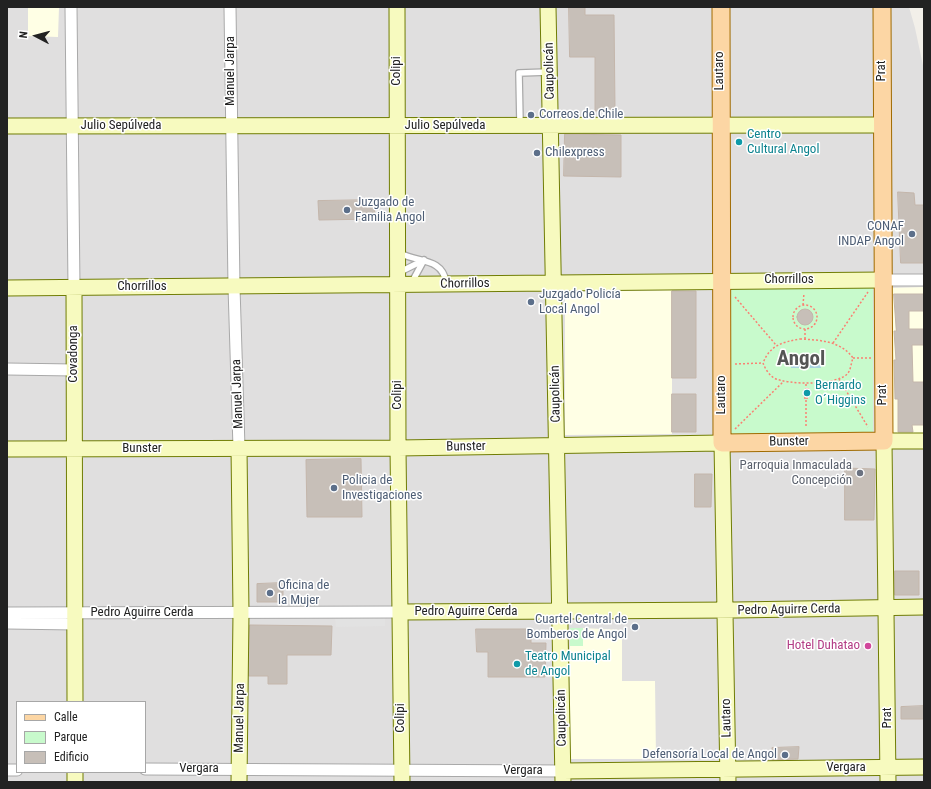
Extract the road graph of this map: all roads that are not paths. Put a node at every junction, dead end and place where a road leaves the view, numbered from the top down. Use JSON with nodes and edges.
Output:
{"nodes":[{"id":1,"x":72,"y":7,"type":"edge"},
{"id":2,"x":230,"y":7,"type":"edge"},
{"id":3,"x":397,"y":7,"type":"edge"},
{"id":4,"x":548,"y":7,"type":"edge"},
{"id":5,"x":720,"y":7,"type":"edge"},
{"id":6,"x":882,"y":7,"type":"edge"},
{"id":7,"x":550,"y":72,"type":"junction"},
{"id":8,"x":883,"y":125,"type":"junction"},
{"id":9,"x":7,"y":126,"type":"edge"},
{"id":10,"x":231,"y":126,"type":"junction"},
{"id":11,"x":520,"y":126,"type":"junction"},
{"id":12,"x":551,"y":126,"type":"junction"},
{"id":13,"x":720,"y":126,"type":"junction"},
{"id":14,"x":72,"y":127,"type":"junction"},
{"id":15,"x":397,"y":127,"type":"junction"},
{"id":16,"x":398,"y":252,"type":"junction"},
{"id":17,"x":424,"y":260,"type":"junction"},
{"id":18,"x":883,"y":280,"type":"junction"},
{"id":19,"x":924,"y":280,"type":"edge"},
{"id":20,"x":402,"y":281,"type":"junction"},
{"id":21,"x":554,"y":283,"type":"junction"},
{"id":22,"x":447,"y":284,"type":"junction"},
{"id":23,"x":726,"y":286,"type":"junction"},
{"id":24,"x":234,"y":287,"type":"junction"},
{"id":25,"x":7,"y":288,"type":"edge"},
{"id":26,"x":74,"y":288,"type":"junction"},
{"id":27,"x":7,"y":369,"type":"edge"},
{"id":28,"x":74,"y":370,"type":"junction"},
{"id":29,"x":877,"y":436,"type":"junction"},
{"id":30,"x":727,"y":438,"type":"junction"},
{"id":31,"x":924,"y":441,"type":"edge"},
{"id":32,"x":557,"y":446,"type":"junction"},
{"id":33,"x":239,"y":448,"type":"junction"},
{"id":34,"x":398,"y":448,"type":"junction"},
{"id":35,"x":7,"y":449,"type":"edge"},
{"id":36,"x":74,"y":449,"type":"junction"},
{"id":37,"x":924,"y":607,"type":"edge"},
{"id":38,"x":887,"y":608,"type":"junction"},
{"id":39,"x":726,"y":610,"type":"junction"},
{"id":40,"x":401,"y":612,"type":"junction"},
{"id":41,"x":560,"y":612,"type":"junction"},
{"id":42,"x":7,"y":613,"type":"edge"},
{"id":43,"x":241,"y":613,"type":"junction"},
{"id":44,"x":75,"y":618,"type":"junction"},
{"id":45,"x":7,"y":623,"type":"edge"},
{"id":46,"x":75,"y":701,"type":"edge"},
{"id":47,"x":924,"y":768,"type":"edge"},
{"id":48,"x":146,"y":769,"type":"edge"},
{"id":49,"x":239,"y":775,"type":"edge"},
{"id":50,"x":728,"y":775,"type":"edge"},
{"id":51,"x":888,"y":775,"type":"edge"},
{"id":52,"x":402,"y":776,"type":"edge"},
{"id":53,"x":563,"y":777,"type":"edge"}],
"edges":[{"from":1,"to":14,"type":"street","name":"Covadonga"},
{"from":2,"to":10,"type":"street","name":"Manuel Jarpa"},
{"from":3,"to":15,"type":"street","name":"Colipi"},
{"from":4,"to":7,"type":"street","name":"Caupolicán"},
{"from":5,"to":13,"type":"main road","name":"Lautaro"},
{"from":6,"to":8,"type":"main road","name":"Prat"},
{"from":7,"to":11,"type":"lane"},
{"from":7,"to":12,"type":"street","name":"Caupolicán"},
{"from":8,"to":13,"type":"street","name":"Julio Sepúlveda"},
{"from":8,"to":18,"type":"main road","name":"Prat"},
{"from":9,"to":14,"type":"street","name":"Julio Sepúlveda"},
{"from":10,"to":14,"type":"street","name":"Julio Sepúlveda"},
{"from":10,"to":15,"type":"street","name":"Julio Sepúlveda"},
{"from":10,"to":24,"type":"street","name":"Manuel Jarpa"},
{"from":11,"to":12,"type":"street","name":"Julio Sepúlveda"},
{"from":11,"to":15,"type":"street","name":"Julio Sepúlveda"},
{"from":12,"to":13,"type":"street","name":"Julio Sepúlveda"},
{"from":12,"to":21,"type":"street","name":"Caupolicán"},
{"from":13,"to":23,"type":"main road","name":"Lautaro"},
{"from":14,"to":26,"type":"street","name":"Covadonga"},
{"from":15,"to":16,"type":"street","name":"Colipi"},
{"from":16,"to":17,"type":"lane"},
{"from":16,"to":20,"type":"street","name":"Colipi"},
{"from":17,"to":20,"type":"lane"},
{"from":17,"to":20,"type":"lane"},
{"from":17,"to":22,"type":"lane"},
{"from":18,"to":19,"type":"street","name":"Chorrillos"},
{"from":18,"to":23,"type":"street","name":"Chorrillos"},
{"from":18,"to":29,"type":"main road","name":"Prat"},
{"from":20,"to":22,"type":"street","name":"Chorrillos"},
{"from":20,"to":24,"type":"street","name":"Chorrillos"},
{"from":20,"to":34,"type":"street","name":"Colipi"},
{"from":21,"to":22,"type":"street","name":"Chorrillos"},
{"from":21,"to":23,"type":"street","name":"Chorrillos"},
{"from":21,"to":32,"type":"street","name":"Caupolicán"},
{"from":23,"to":30,"type":"main road","name":"Lautaro"},
{"from":24,"to":26,"type":"street","name":"Chorrillos"},
{"from":24,"to":33,"type":"street","name":"Manuel Jarpa"},
{"from":25,"to":26,"type":"street","name":"Chorrillos"},
{"from":26,"to":28,"type":"street","name":"Covadonga"},
{"from":27,"to":28,"type":"street"},
{"from":28,"to":36,"type":"street","name":"Covadonga"},
{"from":29,"to":30,"type":"main road","name":"Bunster"},
{"from":29,"to":31,"type":"street","name":"Bunster"},
{"from":29,"to":38,"type":"street","name":"Prat"},
{"from":30,"to":32,"type":"street","name":"Bunster"},
{"from":30,"to":39,"type":"street","name":"Lautaro"},
{"from":32,"to":34,"type":"street","name":"Bunster"},
{"from":32,"to":41,"type":"street","name":"Caupolicán"},
{"from":33,"to":34,"type":"street","name":"Bunster"},
{"from":33,"to":36,"type":"street","name":"Bunster"},
{"from":33,"to":43,"type":"street","name":"Manuel Jarpa"},
{"from":34,"to":40,"type":"street","name":"Colipi"},
{"from":35,"to":36,"type":"street","name":"Bunster"},
{"from":36,"to":44,"type":"street","name":"Covadonga"},
{"from":37,"to":38,"type":"street","name":"Pedro Aguirre Cerda"},
{"from":38,"to":39,"type":"street","name":"Pedro Aguirre Cerda"},
{"from":38,"to":51,"type":"street","name":"Prat"},
{"from":39,"to":41,"type":"street","name":"Pedro Aguirre Cerda"},
{"from":39,"to":50,"type":"street","name":"Lautaro"},
{"from":40,"to":41,"type":"street","name":"Pedro Aguirre Cerda"},
{"from":40,"to":43,"type":"street","name":"Pedro Aguirre Cerda"},
{"from":40,"to":52,"type":"street","name":"Colipi"},
{"from":41,"to":53,"type":"street","name":"Caupolicán"},
{"from":42,"to":44,"type":"street","name":"Pedro Aguirre Cerda"},
{"from":43,"to":44,"type":"street","name":"Pedro Aguirre Cerda"},
{"from":43,"to":49,"type":"street","name":"Manuel Jarpa"},
{"from":44,"to":45,"type":"street","name":"Pedro Aguirre Cerda"},
{"from":44,"to":46,"type":"street","name":"Covadonga"},
{"from":47,"to":51,"type":"street","name":"Vergara"},
{"from":48,"to":49,"type":"street","name":"Vergara"},
{"from":49,"to":52,"type":"street","name":"Vergara"},
{"from":50,"to":51,"type":"street","name":"Vergara"},
{"from":50,"to":53,"type":"street","name":"Vergara"},
{"from":52,"to":53,"type":"street","name":"Vergara"}]}
